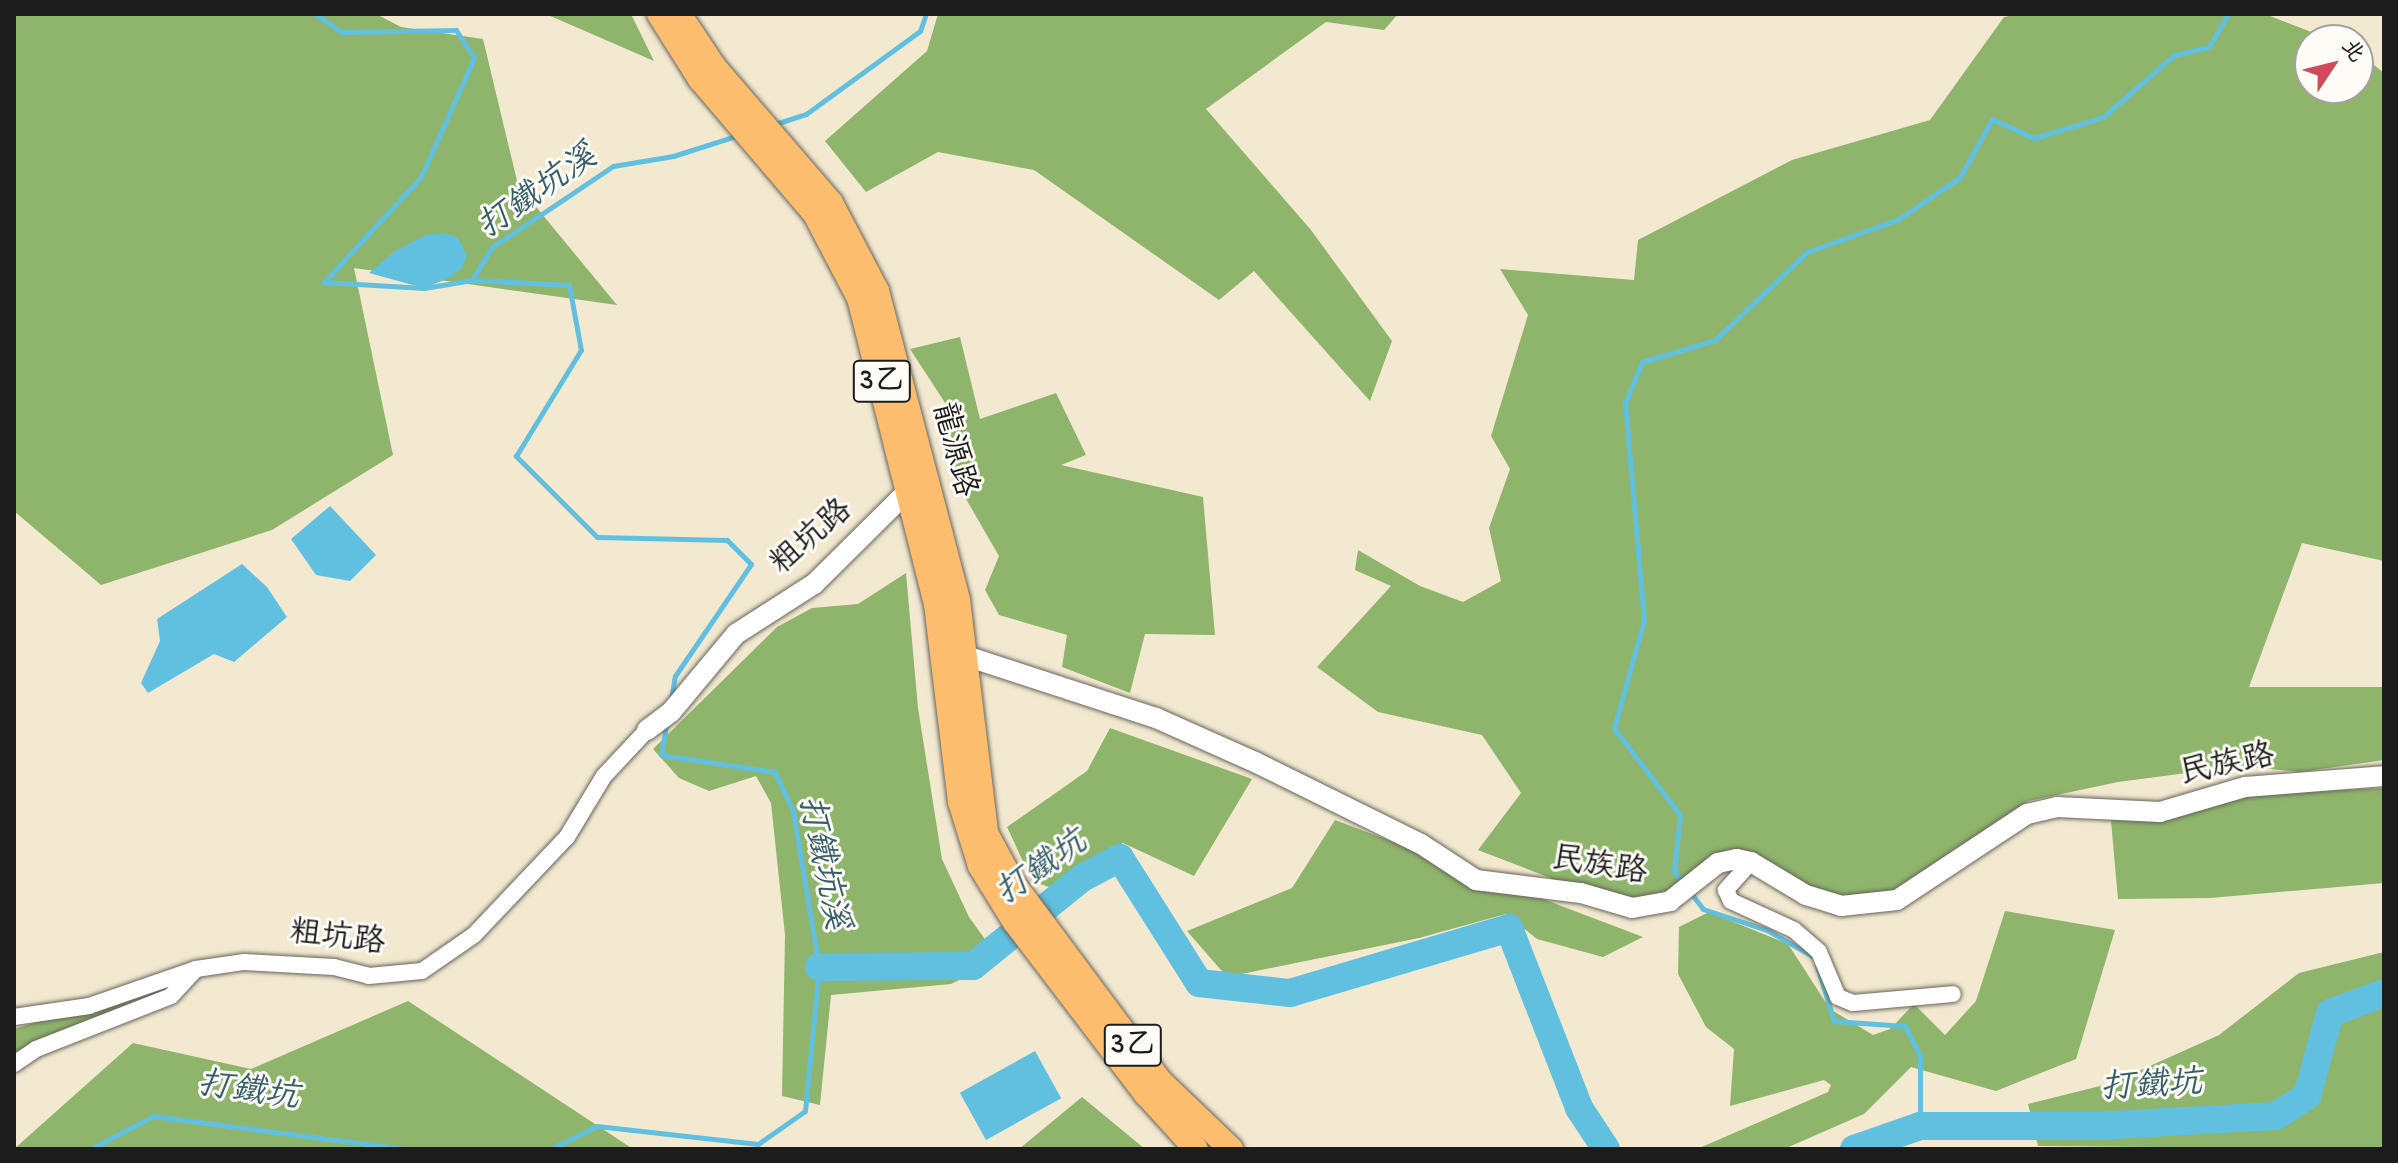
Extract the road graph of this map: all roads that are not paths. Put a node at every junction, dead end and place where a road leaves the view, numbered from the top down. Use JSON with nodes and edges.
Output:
{"nodes":[{"id":1,"x":659,"y":14,"type":"edge"},
{"id":2,"x":679,"y":14,"type":"edge"},
{"id":3,"x":758,"y":128,"type":"junction"},
{"id":4,"x":925,"y":473,"type":"junction"},
{"id":5,"x":908,"y":491,"type":"junction"},
{"id":6,"x":953,"y":652,"type":"junction"},
{"id":7,"x":647,"y":730,"type":"joint"},
{"id":8,"x":2384,"y":776,"type":"edge"},
{"id":9,"x":1751,"y":862,"type":"junction"},
{"id":10,"x":1038,"y":936,"type":"junction"},
{"id":11,"x":196,"y":969,"type":"junction"},
{"id":12,"x":1953,"y":994,"type":"dead end"},
{"id":13,"x":14,"y":1017,"type":"edge"},
{"id":14,"x":14,"y":1064,"type":"edge"},
{"id":15,"x":1196,"y":1149,"type":"edge"},
{"id":16,"x":1231,"y":1149,"type":"edge"}],
"edges":[{"from":1,"to":3,"type":"main road","number":"3乙"},
{"from":2,"to":3,"type":"main road","name":"龍源路","number":"3乙"},
{"from":3,"to":4,"type":"main road","name":"龍源路","number":"3乙"},
{"from":3,"to":5,"type":"main road","number":"3乙"},
{"from":4,"to":5,"type":"street","name":"粗坑路"},
{"from":4,"to":6,"type":"main road","name":"龍源路","number":"3乙"},
{"from":5,"to":6,"type":"main road","number":"3乙"},
{"from":5,"to":7,"type":"street","name":"粗坑路"},
{"from":6,"to":9,"type":"street","name":"民族路"},
{"from":6,"to":10,"type":"main road","name":"龍源路","number":"3乙"},
{"from":7,"to":11,"type":"street","name":"粗坑路"},
{"from":8,"to":9,"type":"street","name":"民族路"},
{"from":9,"to":12,"type":"street"},
{"from":10,"to":15,"type":"main road","number":"3乙"},
{"from":10,"to":16,"type":"main road","number":"3乙"},
{"from":11,"to":13,"type":"street","name":"粗坑路"},
{"from":11,"to":14,"type":"street"}]}
